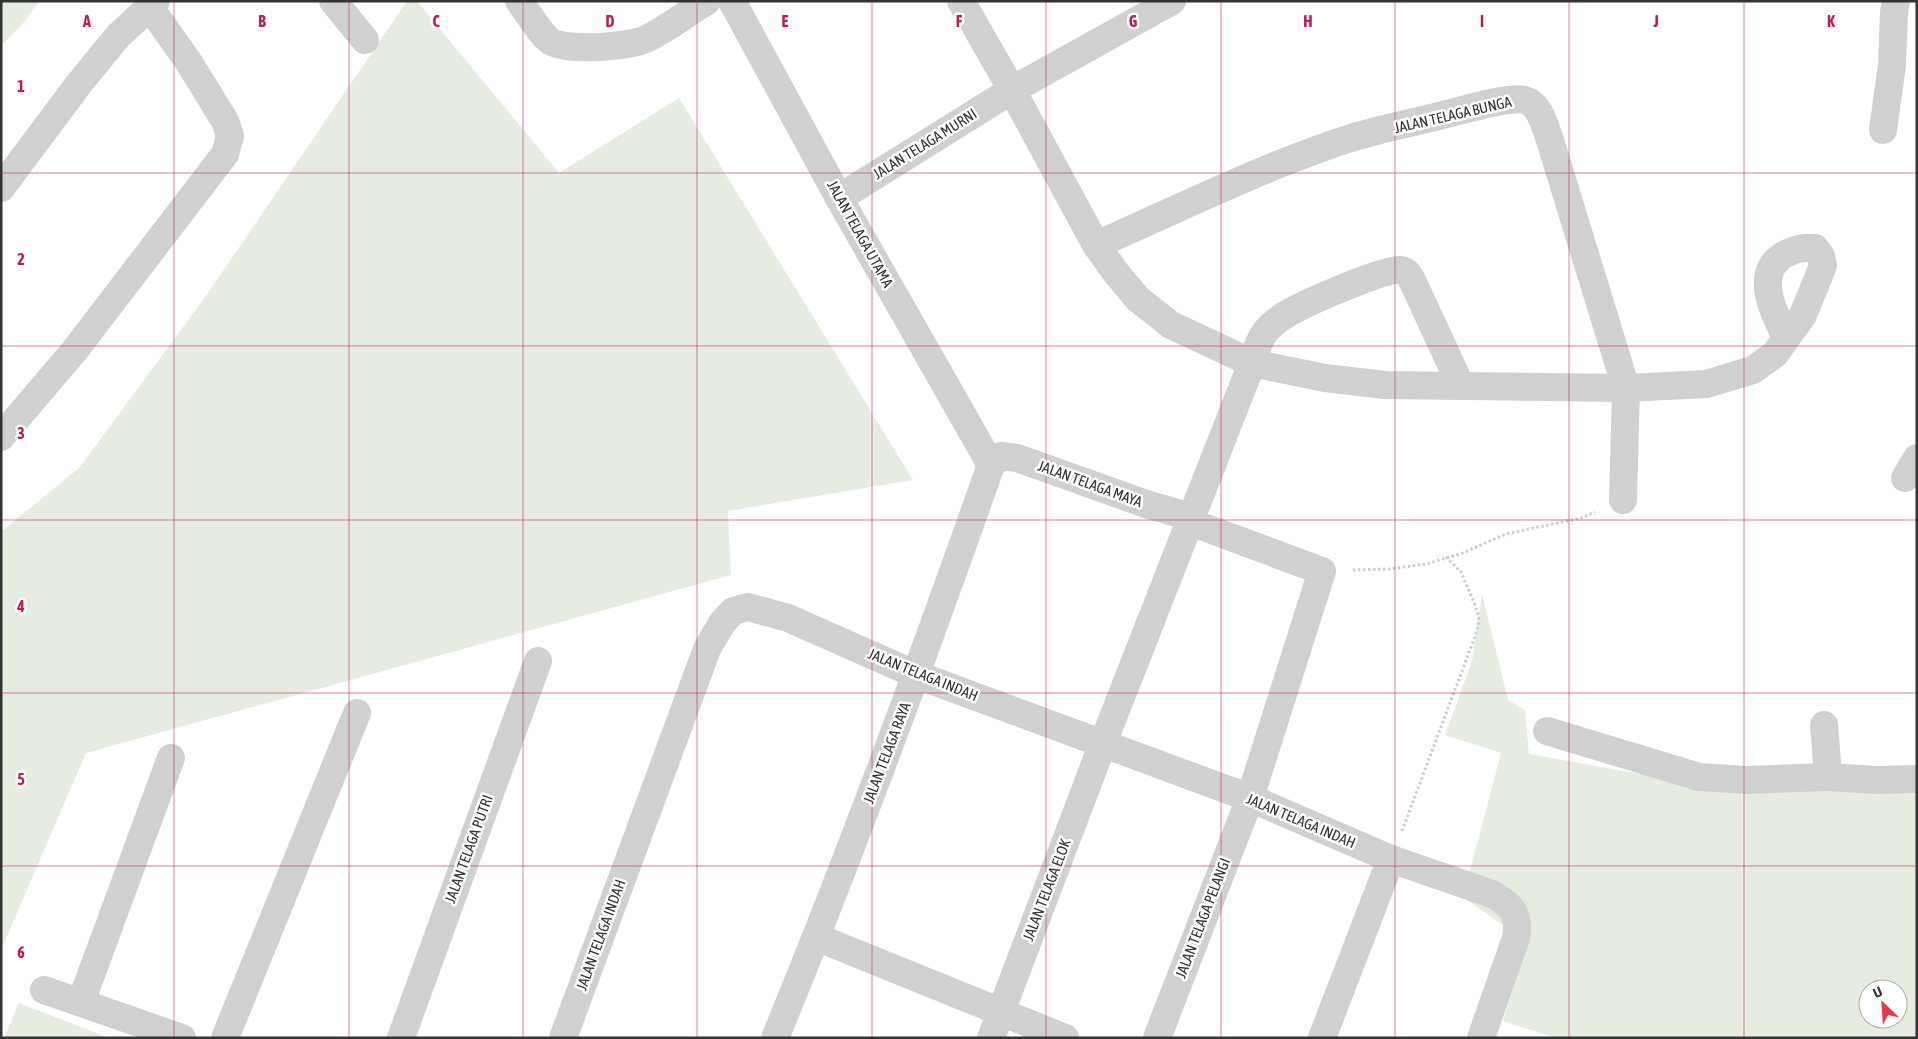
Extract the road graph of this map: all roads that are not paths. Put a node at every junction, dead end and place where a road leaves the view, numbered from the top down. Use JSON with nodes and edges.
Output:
{"nodes":[{"id":1,"x":333,"y":1,"type":"edge"},
{"id":2,"x":519,"y":1,"type":"edge"},
{"id":3,"x":707,"y":1,"type":"edge"},
{"id":4,"x":732,"y":1,"type":"edge"},
{"id":5,"x":961,"y":1,"type":"edge"},
{"id":6,"x":1172,"y":1,"type":"edge"},
{"id":7,"x":1896,"y":1,"type":"edge"},
{"id":8,"x":153,"y":4,"type":"edge"},
{"id":9,"x":365,"y":40,"type":"dead end"},
{"id":10,"x":1012,"y":90,"type":"junction"},
{"id":11,"x":1882,"y":130,"type":"dead end"},
{"id":12,"x":1,"y":188,"type":"edge"},
{"id":13,"x":839,"y":198,"type":"junction"},
{"id":14,"x":1096,"y":246,"type":"junction"},
{"id":15,"x":1786,"y":337,"type":"dead end"},
{"id":16,"x":1252,"y":363,"type":"junction"},
{"id":17,"x":1461,"y":386,"type":"junction"},
{"id":18,"x":1626,"y":388,"type":"junction"},
{"id":19,"x":1,"y":436,"type":"edge"},
{"id":20,"x":992,"y":466,"type":"junction"},
{"id":21,"x":1622,"y":500,"type":"road end"},
{"id":22,"x":1190,"y":520,"type":"junction"},
{"id":23,"x":538,"y":661,"type":"dead end"},
{"id":24,"x":917,"y":674,"type":"junction"},
{"id":25,"x":357,"y":713,"type":"dead end"},
{"id":26,"x":1824,"y":725,"type":"dead end"},
{"id":27,"x":1547,"y":731,"type":"dead end"},
{"id":28,"x":1102,"y":743,"type":"junction"},
{"id":29,"x":171,"y":758,"type":"dead end"},
{"id":30,"x":1826,"y":778,"type":"junction"},
{"id":31,"x":1917,"y":779,"type":"edge"},
{"id":32,"x":1250,"y":798,"type":"junction"},
{"id":33,"x":1391,"y":859,"type":"junction"},
{"id":34,"x":816,"y":937,"type":"junction"},
{"id":35,"x":44,"y":990,"type":"dead end"},
{"id":36,"x":81,"y":1002,"type":"junction"},
{"id":37,"x":1001,"y":1012,"type":"junction"},
{"id":38,"x":182,"y":1038,"type":"edge"},
{"id":39,"x":225,"y":1038,"type":"edge"},
{"id":40,"x":400,"y":1038,"type":"edge"},
{"id":41,"x":562,"y":1038,"type":"edge"},
{"id":42,"x":775,"y":1038,"type":"edge"},
{"id":43,"x":992,"y":1038,"type":"edge"},
{"id":44,"x":1065,"y":1038,"type":"edge"},
{"id":45,"x":1157,"y":1038,"type":"edge"},
{"id":46,"x":1322,"y":1038,"type":"edge"},
{"id":47,"x":1481,"y":1038,"type":"edge"}],
"edges":[{"from":1,"to":9,"type":"street"},
{"from":2,"to":3,"type":"street"},
{"from":4,"to":13,"type":"street","name":"JALAN TELAGA UTAMA"},
{"from":5,"to":10,"type":"street"},
{"from":6,"to":10,"type":"street","name":"JALAN TELAGA MURNI"},
{"from":7,"to":11,"type":"street"},
{"from":8,"to":12,"type":"street"},
{"from":8,"to":19,"type":"street"},
{"from":10,"to":13,"type":"street","name":"JALAN TELAGA MURNI"},
{"from":10,"to":14,"type":"street"},
{"from":13,"to":20,"type":"street","name":"JALAN TELAGA UTAMA"},
{"from":14,"to":16,"type":"street"},
{"from":14,"to":18,"type":"street","name":"JALAN TELAGA BUNGA"},
{"from":15,"to":18,"type":"street"},
{"from":16,"to":17,"type":"street"},
{"from":16,"to":17,"type":"street","name":"JALAN TELAGA ELOK"},
{"from":16,"to":22,"type":"street","name":"JALAN TELAGA ELOK"},
{"from":17,"to":18,"type":"street"},
{"from":18,"to":21,"type":"street","name":"JALAN TELAGA BUNGA"},
{"from":20,"to":22,"type":"street","name":"JALAN TELAGA MAYA"},
{"from":20,"to":24,"type":"street","name":"JALAN TELAGA RAYA"},
{"from":22,"to":28,"type":"street","name":"JALAN TELAGA ELOK"},
{"from":22,"to":32,"type":"street","name":"JALAN TELAGA PELANGI"},
{"from":23,"to":40,"type":"street","name":"JALAN TELAGA PUTRI"},
{"from":24,"to":28,"type":"street","name":"JALAN TELAGA INDAH"},
{"from":24,"to":34,"type":"street","name":"JALAN TELAGA RAYA"},
{"from":24,"to":41,"type":"street","name":"JALAN TELAGA INDAH"},
{"from":25,"to":39,"type":"street"},
{"from":26,"to":30,"type":"street"},
{"from":27,"to":30,"type":"street"},
{"from":28,"to":32,"type":"street","name":"JALAN TELAGA INDAH"},
{"from":28,"to":37,"type":"street","name":"JALAN TELAGA ELOK"},
{"from":29,"to":36,"type":"street"},
{"from":30,"to":31,"type":"street"},
{"from":32,"to":33,"type":"street","name":"JALAN TELAGA INDAH"},
{"from":32,"to":45,"type":"street","name":"JALAN TELAGA PELANGI"},
{"from":33,"to":46,"type":"street"},
{"from":33,"to":47,"type":"street","name":"JALAN TELAGA INDAH"},
{"from":34,"to":37,"type":"street"},
{"from":34,"to":42,"type":"street","name":"JALAN TELAGA RAYA"},
{"from":35,"to":36,"type":"street"},
{"from":36,"to":38,"type":"street"},
{"from":37,"to":43,"type":"street","name":"JALAN TELAGA ELOK"},
{"from":37,"to":44,"type":"street"}]}
